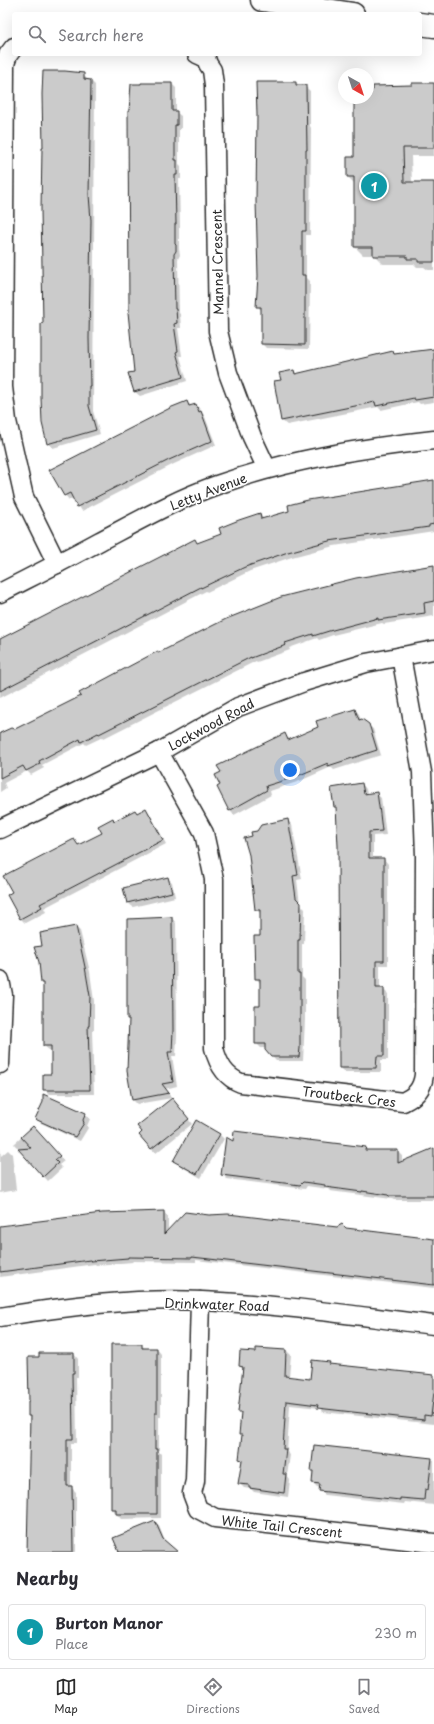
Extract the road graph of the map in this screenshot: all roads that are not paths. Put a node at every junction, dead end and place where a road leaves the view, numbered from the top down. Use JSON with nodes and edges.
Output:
{"nodes":[{"id":1,"x":262,"y":0,"type":"edge"},
{"id":2,"x":340,"y":12,"type":"edge"},
{"id":3,"x":422,"y":24,"type":"edge"},
{"id":4,"x":434,"y":26,"type":"edge"},
{"id":5,"x":12,"y":50,"type":"edge"},
{"id":6,"x":202,"y":56,"type":"edge"},
{"id":7,"x":434,"y":440,"type":"edge"},
{"id":8,"x":267,"y":469,"type":"junction"},
{"id":9,"x":57,"y":564,"type":"junction"},
{"id":10,"x":0,"y":593,"type":"edge"},
{"id":11,"x":434,"y":650,"type":"edge"},
{"id":12,"x":401,"y":656,"type":"junction"},
{"id":13,"x":159,"y":752,"type":"junction"},
{"id":14,"x":0,"y":829,"type":"edge"},
{"id":15,"x":0,"y":980,"type":"edge"},
{"id":16,"x":0,"y":1064,"type":"edge"},
{"id":17,"x":200,"y":1301,"type":"junction"},
{"id":18,"x":0,"y":1317,"type":"edge"},
{"id":19,"x":434,"y":1325,"type":"edge"},
{"id":20,"x":434,"y":1543,"type":"edge"}],
"edges":[{"from":1,"to":2,"type":"main road"},
{"from":3,"to":4,"type":"main road"},
{"from":5,"to":9,"type":"street"},
{"from":6,"to":8,"type":"street","name":"Mannel Crescent"},
{"from":7,"to":8,"type":"street","name":"Letty Avenue"},
{"from":8,"to":9,"type":"street","name":"Letty Avenue"},
{"from":9,"to":10,"type":"street","name":"Letty Avenue"},
{"from":11,"to":12,"type":"street","name":"Lockwood Road"},
{"from":12,"to":13,"type":"street","name":"Lockwood Road"},
{"from":12,"to":13,"type":"street","name":"Troutbeck Cres"},
{"from":13,"to":14,"type":"street","name":"Lockwood Road"},
{"from":15,"to":16,"type":"street"},
{"from":17,"to":18,"type":"street","name":"Drinkwater Road"},
{"from":17,"to":19,"type":"street","name":"Drinkwater Road"},
{"from":17,"to":20,"type":"street","name":"White Tail Crescent"}]}
